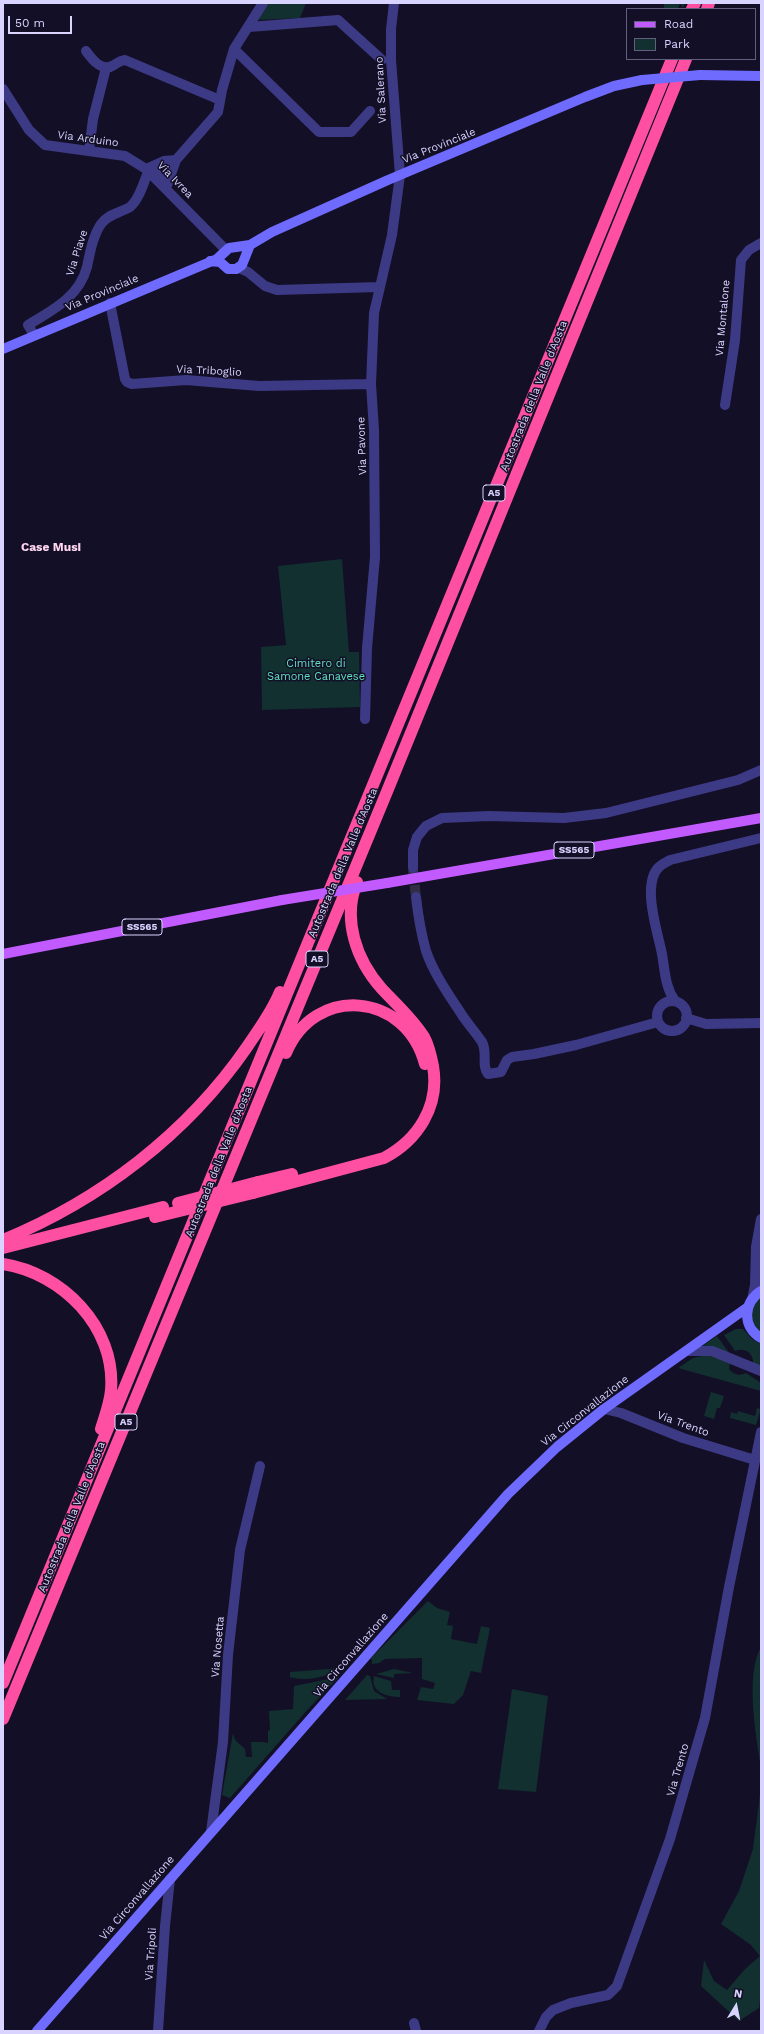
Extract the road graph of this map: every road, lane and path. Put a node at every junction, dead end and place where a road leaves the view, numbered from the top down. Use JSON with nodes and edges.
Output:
{"nodes":[{"id":1,"x":263,"y":3,"type":"edge"},
{"id":2,"x":394,"y":3,"type":"edge"},
{"id":3,"x":249,"y":27,"type":"junction"},
{"id":4,"x":234,"y":49,"type":"junction"},
{"id":5,"x":86,"y":51,"type":"dead end"},
{"id":6,"x":382,"y":60,"type":"dead end"},
{"id":7,"x":672,"y":60,"type":"edge"},
{"id":8,"x":686,"y":60,"type":"edge"},
{"id":9,"x":106,"y":68,"type":"junction"},
{"id":10,"x":761,"y":76,"type":"edge"},
{"id":11,"x":3,"y":90,"type":"edge"},
{"id":12,"x":220,"y":100,"type":"junction"},
{"id":13,"x":370,"y":111,"type":"dead end"},
{"id":14,"x":89,"y":151,"type":"junction"},
{"id":15,"x":176,"y":160,"type":"junction"},
{"id":16,"x":150,"y":170,"type":"junction"},
{"id":17,"x":400,"y":175,"type":"junction"},
{"id":18,"x":166,"y":188,"type":"junction"},
{"id":19,"x":761,"y":243,"type":"edge"},
{"id":20,"x":250,"y":245,"type":"junction"},
{"id":21,"x":227,"y":254,"type":"junction"},
{"id":22,"x":244,"y":265,"type":"junction"},
{"id":23,"x":379,"y":287,"type":"junction"},
{"id":24,"x":110,"y":303,"type":"junction"},
{"id":25,"x":34,"y":336,"type":"junction"},
{"id":26,"x":3,"y":349,"type":"edge"},
{"id":27,"x":371,"y":384,"type":"junction"},
{"id":28,"x":725,"y":405,"type":"dead end"},
{"id":29,"x":365,"y":719,"type":"dead end"},
{"id":30,"x":761,"y":770,"type":"edge"},
{"id":31,"x":386,"y":794,"type":"junction"},
{"id":32,"x":761,"y":818,"type":"edge"},
{"id":33,"x":761,"y":838,"type":"edge"},
{"id":34,"x":413,"y":868,"type":"tunnel mouth"},
{"id":35,"x":416,"y":897,"type":"tunnel mouth"},
{"id":36,"x":316,"y":926,"type":"junction"},
{"id":37,"x":3,"y":954,"type":"edge"},
{"id":38,"x":675,"y":1001,"type":"junction"},
{"id":39,"x":686,"y":1018,"type":"junction"},
{"id":40,"x":658,"y":1022,"type":"junction"},
{"id":41,"x":761,"y":1023,"type":"edge"},
{"id":42,"x":249,"y":1125,"type":"junction"},
{"id":43,"x":255,"y":1187,"type":"junction"},
{"id":44,"x":761,"y":1219,"type":"edge"},
{"id":45,"x":759,"y":1236,"type":"junction"},
{"id":46,"x":3,"y":1240,"type":"edge"},
{"id":47,"x":3,"y":1248,"type":"edge"},
{"id":48,"x":3,"y":1257,"type":"edge"},
{"id":49,"x":761,"y":1262,"type":"edge"},
{"id":50,"x":3,"y":1264,"type":"edge"},
{"id":51,"x":761,"y":1291,"type":"edge"},
{"id":52,"x":750,"y":1303,"type":"junction"},
{"id":53,"x":750,"y":1328,"type":"junction"},
{"id":54,"x":717,"y":1330,"type":"junction"},
{"id":55,"x":761,"y":1338,"type":"edge"},
{"id":56,"x":687,"y":1351,"type":"junction"},
{"id":57,"x":761,"y":1371,"type":"edge"},
{"id":58,"x":604,"y":1409,"type":"junction"},
{"id":59,"x":761,"y":1432,"type":"edge"},
{"id":60,"x":755,"y":1460,"type":"junction"},
{"id":61,"x":260,"y":1466,"type":"dead end"},
{"id":62,"x":81,"y":1497,"type":"junction"},
{"id":63,"x":3,"y":1683,"type":"edge"},
{"id":64,"x":3,"y":1719,"type":"edge"},
{"id":65,"x":211,"y":1832,"type":"junction"},
{"id":66,"x":170,"y":1879,"type":"junction"},
{"id":67,"x":37,"y":2031,"type":"edge"},
{"id":68,"x":158,"y":2031,"type":"edge"},
{"id":69,"x":539,"y":2031,"type":"edge"}],
"edges":[{"from":1,"to":3,"type":"street","name":"Via Ivrea"},
{"from":2,"to":17,"type":"street","name":"Via Salerano"},
{"from":3,"to":4,"type":"street","name":"Via Ivrea"},
{"from":3,"to":6,"type":"street"},
{"from":4,"to":12,"type":"street","name":"Via Ivrea"},
{"from":4,"to":13,"type":"street"},
{"from":5,"to":9,"type":"street"},
{"from":7,"to":36,"type":"highway","name":"Autostrada della Valle d'Aosta","number":"A5"},
{"from":8,"to":31,"type":"highway","name":"Autostrada della Valle d'Aosta","number":"A5"},
{"from":9,"to":12,"type":"street"},
{"from":9,"to":14,"type":"street"},
{"from":10,"to":17,"type":"main road","name":"Via Provinciale","bridge":true},
{"from":11,"to":14,"type":"street","name":"Via Arduino"},
{"from":12,"to":15,"type":"street","name":"Via Ivrea"},
{"from":14,"to":16,"type":"street","name":"Via Arduino"},
{"from":15,"to":16,"type":"street","name":"Via Ivrea"},
{"from":15,"to":18,"type":"street"},
{"from":16,"to":18,"type":"street","name":"Via Ivrea"},
{"from":16,"to":25,"type":"street","name":"Via Piave"},
{"from":17,"to":20,"type":"main road","name":"Via Provinciale"},
{"from":17,"to":23,"type":"street","name":"Via Pavone"},
{"from":18,"to":21,"type":"street","name":"Via Ivrea"},
{"from":19,"to":28,"type":"street","name":"Via Montalone"},
{"from":20,"to":21,"type":"main road","name":"Via Provinciale"},
{"from":20,"to":22,"type":"main road"},
{"from":21,"to":22,"type":"main road"},
{"from":21,"to":22,"type":"main road","name":"Via Provinciale"},
{"from":21,"to":24,"type":"main road","name":"Via Provinciale"},
{"from":22,"to":23,"type":"street"},
{"from":23,"to":27,"type":"street","name":"Via Pavone"},
{"from":24,"to":25,"type":"main road","name":"Via Provinciale"},
{"from":24,"to":27,"type":"street","name":"Via Triboglio"},
{"from":25,"to":26,"type":"main road","name":"Via Provinciale"},
{"from":27,"to":29,"type":"street","name":"Via Pavone"},
{"from":30,"to":34,"type":"street"},
{"from":31,"to":42,"type":"highway","name":"Autostrada della Valle d'Aosta","number":"A5"},
{"from":31,"to":43,"type":"highway"},
{"from":32,"to":37,"type":"main road","number":"SS565","bridge":true},
{"from":33,"to":38,"type":"street"},
{"from":35,"to":40,"type":"street"},
{"from":36,"to":46,"type":"highway"},
{"from":36,"to":62,"type":"highway","name":"Autostrada della Valle d'Aosta","number":"A5"},
{"from":38,"to":39,"type":"street"},
{"from":38,"to":40,"type":"street"},
{"from":39,"to":40,"type":"street"},
{"from":39,"to":41,"type":"street"},
{"from":42,"to":43,"type":"highway"},
{"from":42,"to":64,"type":"highway","name":"Autostrada della Valle d'Aosta","number":"A5"},
{"from":43,"to":47,"type":"highway","bridge":true},
{"from":43,"to":48,"type":"highway","bridge":true},
{"from":44,"to":45,"type":"street"},
{"from":45,"to":49,"type":"street"},
{"from":45,"to":52,"type":"street"},
{"from":50,"to":62,"type":"highway"},
{"from":51,"to":52,"type":"main road","name":"Via Circonvallazione"},
{"from":52,"to":53,"type":"main road"},
{"from":52,"to":54,"type":"main road","name":"Via Circonvallazione"},
{"from":53,"to":54,"type":"main road","name":"Via Circonvallazione"},
{"from":53,"to":55,"type":"main road"},
{"from":54,"to":56,"type":"main road","name":"Via Circonvallazione"},
{"from":56,"to":57,"type":"street"},
{"from":56,"to":58,"type":"main road","name":"Via Circonvallazione"},
{"from":58,"to":60,"type":"street","name":"Via Trento"},
{"from":58,"to":65,"type":"main road","name":"Via Circonvallazione"},
{"from":59,"to":60,"type":"street","name":"Via Trento"},
{"from":60,"to":69,"type":"street","name":"Via Trento"},
{"from":61,"to":65,"type":"street","name":"Via Nosetta"},
{"from":62,"to":63,"type":"highway","name":"Autostrada della Valle d'Aosta","number":"A5"},
{"from":65,"to":66,"type":"main road","name":"Via Circonvallazione"},
{"from":66,"to":67,"type":"main road","name":"Via Circonvallazione"},
{"from":66,"to":68,"type":"street","name":"Via Tripoli"}]}
